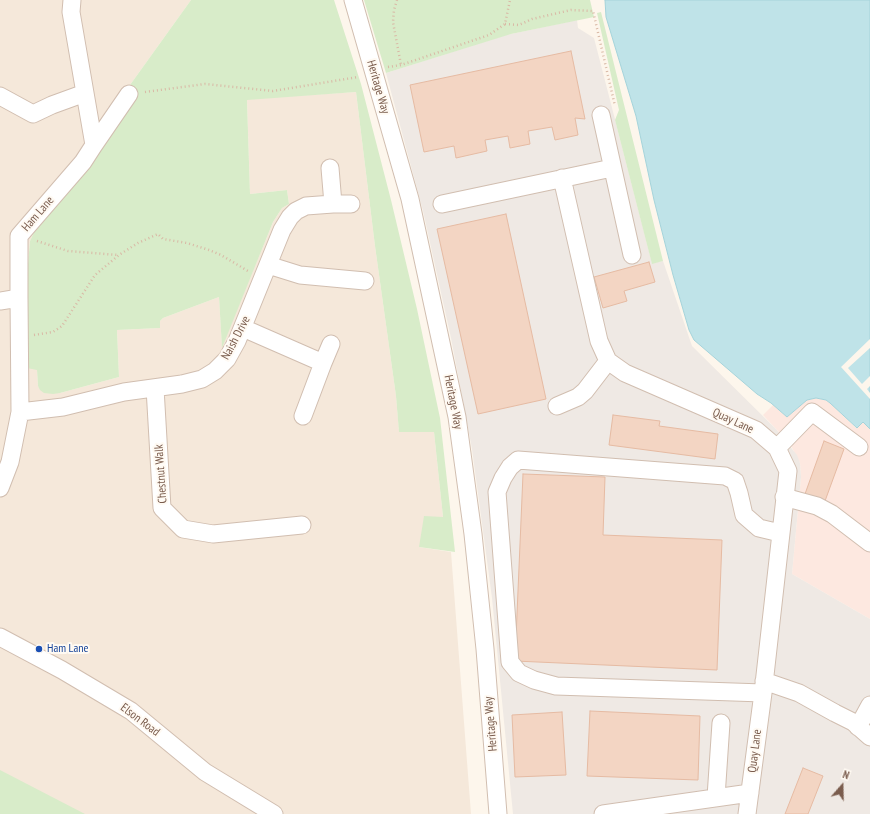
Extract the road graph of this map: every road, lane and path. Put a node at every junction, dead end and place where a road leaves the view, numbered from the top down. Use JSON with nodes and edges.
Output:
{"nodes":[{"id":1,"x":72,"y":0,"type":"edge"},
{"id":2,"x":353,"y":0,"type":"edge"},
{"id":3,"x":397,"y":0,"type":"edge"},
{"id":4,"x":510,"y":0,"type":"edge"},
{"id":5,"x":505,"y":24,"type":"junction"},
{"id":6,"x":401,"y":65,"type":"junction"},
{"id":7,"x":385,"y":67,"type":"dead end"},
{"id":8,"x":362,"y":80,"type":"dead end"},
{"id":9,"x":85,"y":93,"type":"junction"},
{"id":10,"x":129,"y":94,"type":"joint"},
{"id":11,"x":0,"y":96,"type":"edge"},
{"id":12,"x":601,"y":115,"type":"joint"},
{"id":13,"x":94,"y":145,"type":"junction"},
{"id":14,"x":330,"y":168,"type":"dead end"},
{"id":15,"x":612,"y":168,"type":"junction"},
{"id":16,"x":562,"y":178,"type":"junction"},
{"id":17,"x":333,"y":204,"type":"junction"},
{"id":18,"x":351,"y":204,"type":"dead end"},
{"id":19,"x":442,"y":204,"type":"dead end"},
{"id":20,"x":19,"y":236,"type":"junction"},
{"id":21,"x":118,"y":255,"type":"junction"},
{"id":22,"x":632,"y":255,"type":"dead end"},
{"id":23,"x":266,"y":271,"type":"junction"},
{"id":24,"x":365,"y":281,"type":"dead end"},
{"id":25,"x":19,"y":298,"type":"junction"},
{"id":26,"x":0,"y":300,"type":"edge"},
{"id":27,"x":243,"y":328,"type":"junction"},
{"id":28,"x":19,"y":336,"type":"junction"},
{"id":29,"x":331,"y":344,"type":"dead end"},
{"id":30,"x":608,"y":361,"type":"junction"},
{"id":31,"x":323,"y":363,"type":"junction"},
{"id":32,"x":155,"y":388,"type":"junction"},
{"id":33,"x":557,"y":406,"type":"dead end"},
{"id":34,"x":20,"y":412,"type":"junction"},
{"id":35,"x":303,"y":416,"type":"dead end"},
{"id":36,"x":859,"y":447,"type":"dead end"},
{"id":37,"x":777,"y":448,"type":"junction"},
{"id":38,"x":0,"y":488,"type":"edge"},
{"id":39,"x":784,"y":497,"type":"junction"},
{"id":40,"x":302,"y":525,"type":"dead end"},
{"id":41,"x":780,"y":532,"type":"junction"},
{"id":42,"x":870,"y":543,"type":"edge"},
{"id":43,"x":0,"y":636,"type":"edge"},
{"id":44,"x":763,"y":687,"type":"junction"},
{"id":45,"x":870,"y":704,"type":"edge"},
{"id":46,"x":721,"y":723,"type":"dead end"},
{"id":47,"x":864,"y":732,"type":"edge"},
{"id":48,"x":750,"y":793,"type":"junction"},
{"id":49,"x":716,"y":797,"type":"junction"},
{"id":50,"x":274,"y":814,"type":"edge"},
{"id":51,"x":498,"y":814,"type":"edge"},
{"id":52,"x":603,"y":814,"type":"edge"},
{"id":53,"x":747,"y":814,"type":"edge"}],
"edges":[{"from":1,"to":9,"type":"street"},
{"from":2,"to":51,"type":"street","name":"Heritage Way"},
{"from":3,"to":6,"type":"path"},
{"from":4,"to":5,"type":"path"},
{"from":5,"to":6,"type":"path"},
{"from":5,"to":12,"type":"path"},
{"from":6,"to":7,"type":"path"},
{"from":8,"to":10,"type":"path"},
{"from":9,"to":11,"type":"street"},
{"from":9,"to":13,"type":"street"},
{"from":10,"to":13,"type":"street","name":"Ham Lane"},
{"from":12,"to":15,"type":"street"},
{"from":13,"to":20,"type":"street","name":"Ham Lane"},
{"from":14,"to":17,"type":"street"},
{"from":15,"to":16,"type":"street"},
{"from":15,"to":22,"type":"street"},
{"from":16,"to":19,"type":"street"},
{"from":16,"to":30,"type":"street"},
{"from":17,"to":18,"type":"street","name":"Naish Drive"},
{"from":17,"to":23,"type":"street","name":"Naish Drive"},
{"from":20,"to":21,"type":"path"},
{"from":20,"to":25,"type":"street","name":"Ham Lane"},
{"from":21,"to":23,"type":"path"},
{"from":21,"to":28,"type":"path"},
{"from":23,"to":24,"type":"street"},
{"from":23,"to":27,"type":"street","name":"Naish Drive"},
{"from":25,"to":26,"type":"street"},
{"from":25,"to":28,"type":"street","name":"Ham Lane"},
{"from":27,"to":31,"type":"street"},
{"from":27,"to":32,"type":"street","name":"Naish Drive"},
{"from":28,"to":34,"type":"street","name":"Ham Lane"},
{"from":29,"to":31,"type":"street"},
{"from":30,"to":33,"type":"street"},
{"from":30,"to":37,"type":"street","name":"Quay Lane"},
{"from":31,"to":35,"type":"street"},
{"from":32,"to":34,"type":"street","name":"Naish Drive"},
{"from":32,"to":40,"type":"street","name":"Chestnut Walk"},
{"from":34,"to":38,"type":"street","name":"Ham Lane"},
{"from":36,"to":37,"type":"street"},
{"from":37,"to":39,"type":"street","name":"Quay Lane"},
{"from":39,"to":41,"type":"street","name":"Quay Lane"},
{"from":39,"to":42,"type":"street"},
{"from":41,"to":44,"type":"street","name":"Quay Lane"},
{"from":41,"to":44,"type":"street"},
{"from":43,"to":50,"type":"street","name":"Elson Road"},
{"from":44,"to":47,"type":"street"},
{"from":44,"to":48,"type":"street","name":"Quay Lane"},
{"from":45,"to":47,"type":"street"},
{"from":46,"to":49,"type":"street"},
{"from":48,"to":49,"type":"street"},
{"from":48,"to":53,"type":"street","name":"Quay Lane"},
{"from":49,"to":52,"type":"street"}]}
